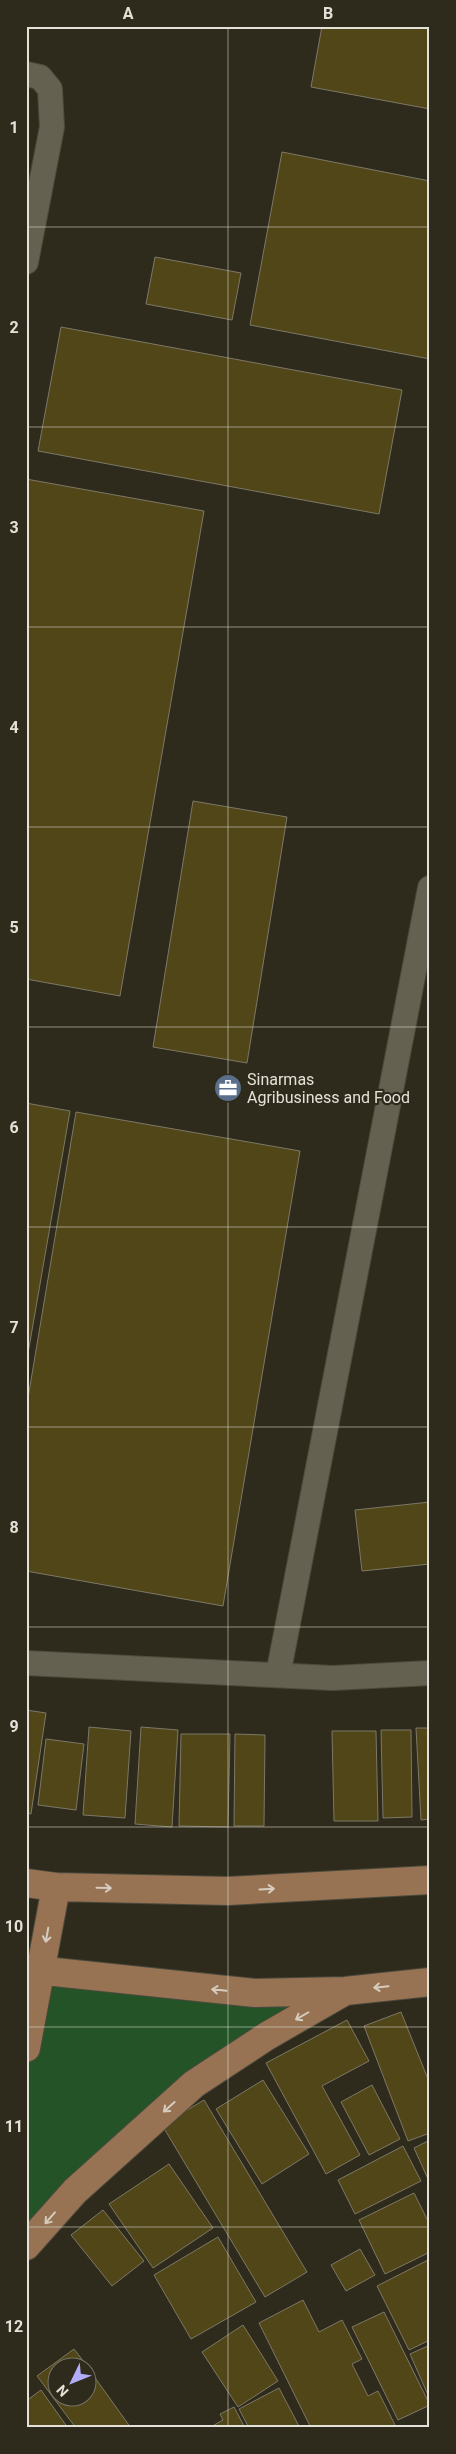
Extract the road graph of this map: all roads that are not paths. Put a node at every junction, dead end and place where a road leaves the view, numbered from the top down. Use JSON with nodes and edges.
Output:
{"nodes":[{"id":1,"x":26,"y":74,"type":"edge"},
{"id":2,"x":26,"y":262,"type":"edge"},
{"id":3,"x":430,"y":888,"type":"edge"},
{"id":4,"x":26,"y":1663,"type":"edge"},
{"id":5,"x":430,"y":1673,"type":"edge"},
{"id":6,"x":278,"y":1675,"type":"junction"},
{"id":7,"x":430,"y":1880,"type":"edge"},
{"id":8,"x":26,"y":1883,"type":"edge"},
{"id":9,"x":56,"y":1887,"type":"junction"},
{"id":10,"x":34,"y":1970,"type":"edge"},
{"id":11,"x":430,"y":1982,"type":"edge"},
{"id":12,"x":345,"y":1991,"type":"junction"},
{"id":13,"x":26,"y":2048,"type":"edge"},
{"id":14,"x":26,"y":2246,"type":"edge"}],
"edges":[{"from":1,"to":2,"type":"lane"},
{"from":3,"to":6,"type":"lane"},
{"from":4,"to":6,"type":"lane"},
{"from":5,"to":6,"type":"lane"},
{"from":9,"to":7,"type":"main road","one_way":true},
{"from":8,"to":9,"type":"main road"},
{"from":9,"to":10,"type":"main road","one_way":true},
{"from":12,"to":10,"type":"main road","one_way":true},
{"from":10,"to":13,"type":"main road"},
{"from":11,"to":12,"type":"main road","one_way":true},
{"from":12,"to":14,"type":"main road","one_way":true}]}
